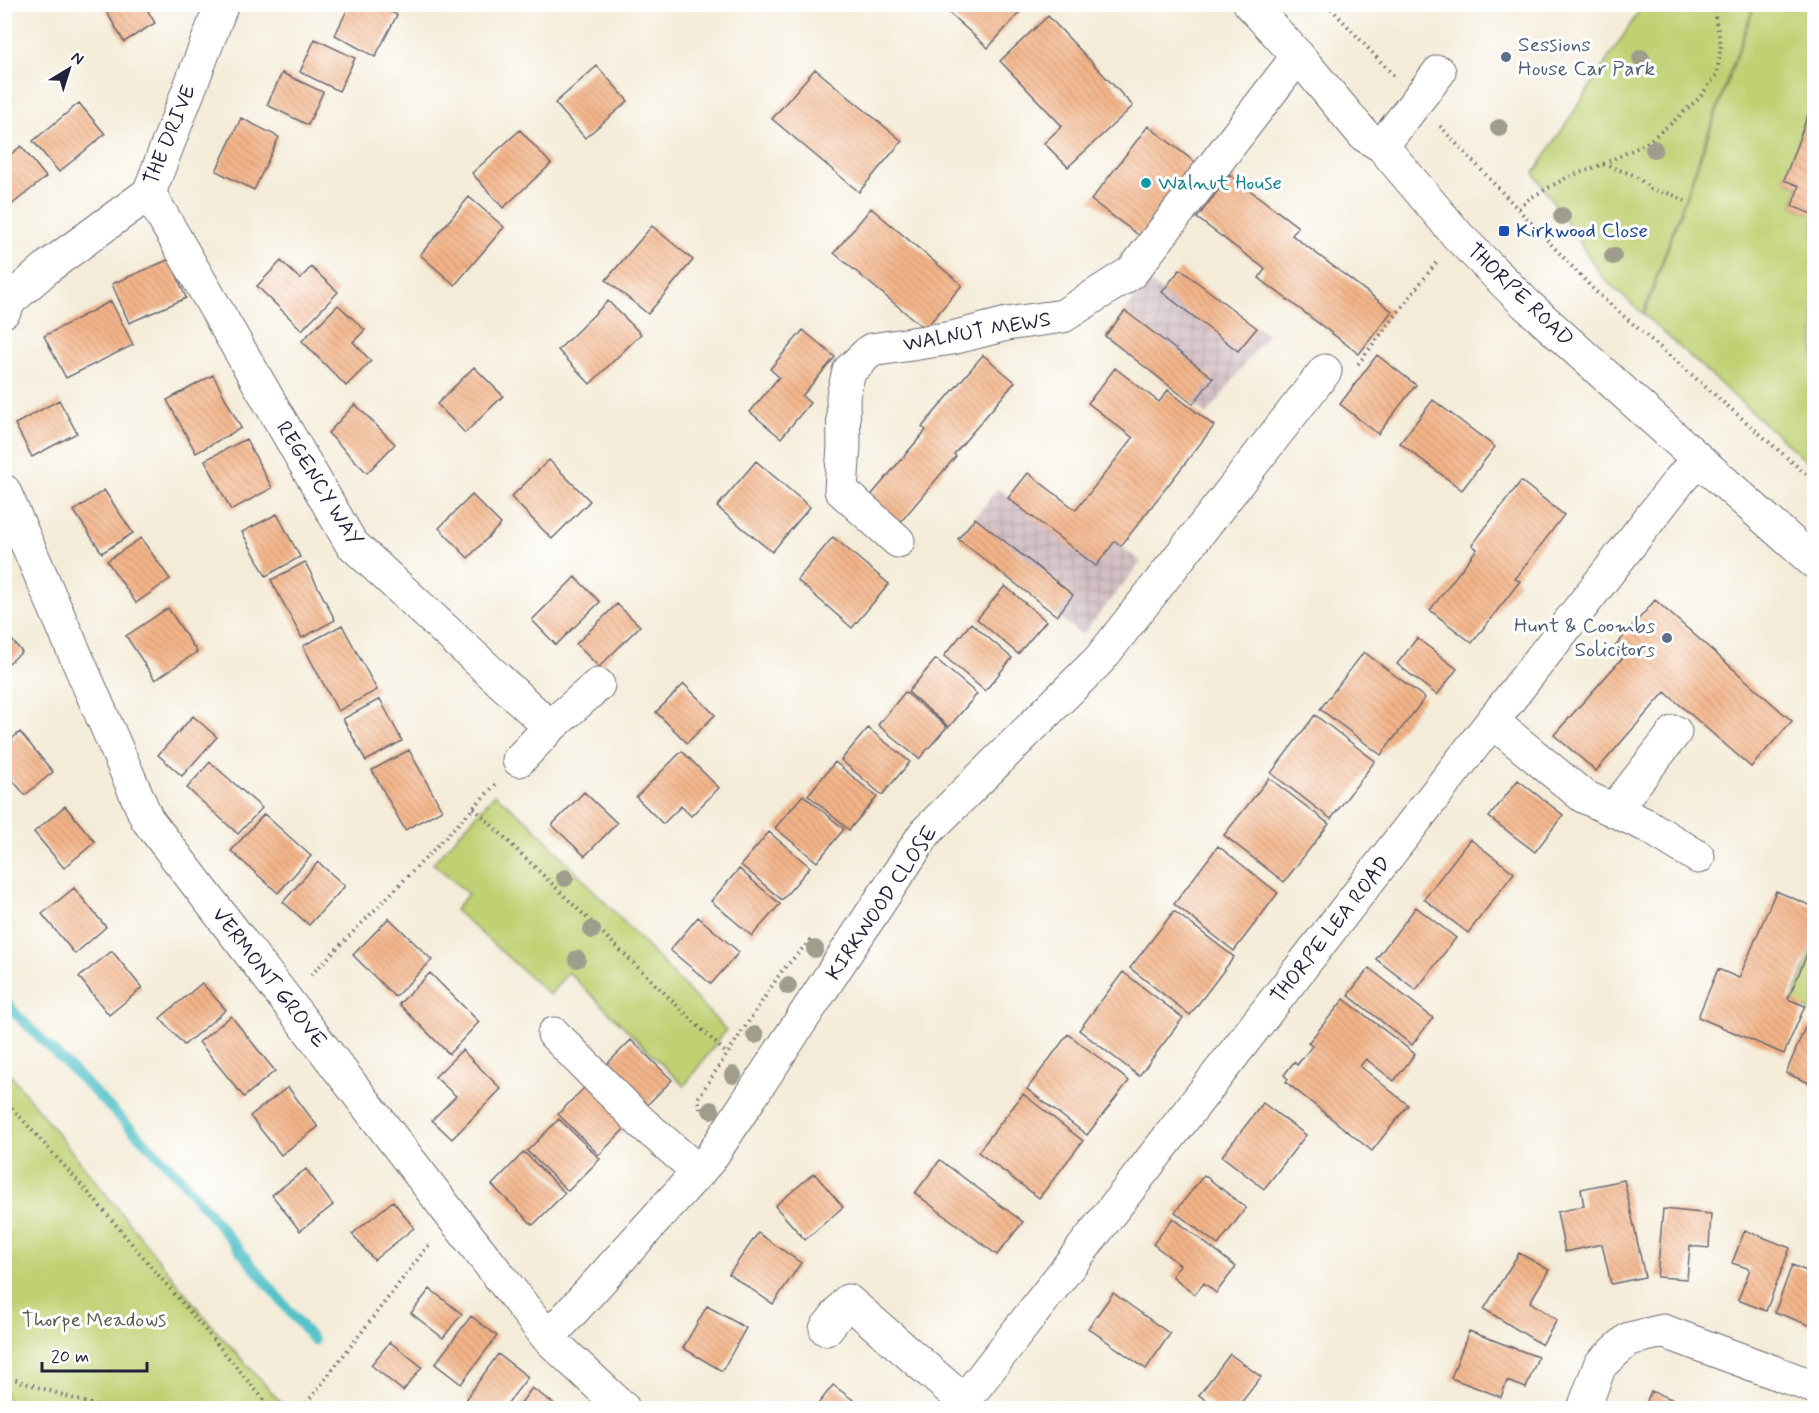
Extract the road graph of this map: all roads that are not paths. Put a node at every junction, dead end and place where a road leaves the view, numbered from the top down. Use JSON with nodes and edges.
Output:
{"nodes":[{"id":1,"x":222,"y":4,"type":"edge"},
{"id":2,"x":1250,"y":4,"type":"edge"},
{"id":3,"x":1298,"y":56,"type":"junction"},
{"id":4,"x":1439,"y":72,"type":"dead end"},
{"id":5,"x":1382,"y":146,"type":"junction"},
{"id":6,"x":149,"y":193,"type":"junction"},
{"id":7,"x":4,"y":311,"type":"edge"},
{"id":8,"x":1325,"y":371,"type":"road end"},
{"id":9,"x":1698,"y":459,"type":"junction"},
{"id":10,"x":4,"y":491,"type":"edge"},
{"id":11,"x":898,"y":541,"type":"dead end"},
{"id":12,"x":1815,"y":562,"type":"edge"},
{"id":13,"x":598,"y":685,"type":"dead end"},
{"id":14,"x":1493,"y":722,"type":"junction"},
{"id":15,"x":550,"y":727,"type":"junction"},
{"id":16,"x":1676,"y":732,"type":"dead end"},
{"id":17,"x":519,"y":760,"type":"road end"},
{"id":18,"x":1614,"y":810,"type":"junction"},
{"id":19,"x":1698,"y":857,"type":"dead end"},
{"id":20,"x":554,"y":1034,"type":"dead end"},
{"id":21,"x":699,"y":1172,"type":"junction"},
{"id":22,"x":826,"y":1329,"type":"dead end"},
{"id":23,"x":548,"y":1338,"type":"junction"},
{"id":24,"x":1815,"y":1387,"type":"edge"},
{"id":25,"x":963,"y":1405,"type":"edge"},
{"id":26,"x":623,"y":1408,"type":"edge"},
{"id":27,"x":1584,"y":1408,"type":"edge"}],
"edges":[{"from":1,"to":6,"type":"street","name":"THE DRIVE"},
{"from":2,"to":3,"type":"street","name":"THORPE ROAD"},
{"from":3,"to":5,"type":"street","name":"THORPE ROAD"},
{"from":3,"to":11,"type":"street","name":"WALNUT MEWS"},
{"from":4,"to":5,"type":"street"},
{"from":5,"to":9,"type":"street","name":"THORPE ROAD"},
{"from":6,"to":7,"type":"street","name":"THE DRIVE"},
{"from":6,"to":15,"type":"street","name":"REGENCY WAY"},
{"from":8,"to":21,"type":"street","name":"KIRKWOOD CLOSE"},
{"from":9,"to":12,"type":"street","name":"THORPE ROAD"},
{"from":9,"to":14,"type":"street","name":"THORPE LEA ROAD"},
{"from":10,"to":23,"type":"street","name":"VERMONT GROVE"},
{"from":13,"to":15,"type":"street"},
{"from":14,"to":18,"type":"street"},
{"from":14,"to":25,"type":"street","name":"THORPE LEA ROAD"},
{"from":15,"to":17,"type":"street"},
{"from":16,"to":18,"type":"street"},
{"from":18,"to":19,"type":"street"},
{"from":20,"to":21,"type":"street"},
{"from":21,"to":23,"type":"street","name":"KIRKWOOD CLOSE"},
{"from":22,"to":25,"type":"street","name":"THORPE LEA ROAD"},
{"from":23,"to":26,"type":"street","name":"VERMONT GROVE"},
{"from":24,"to":27,"type":"street"}]}
